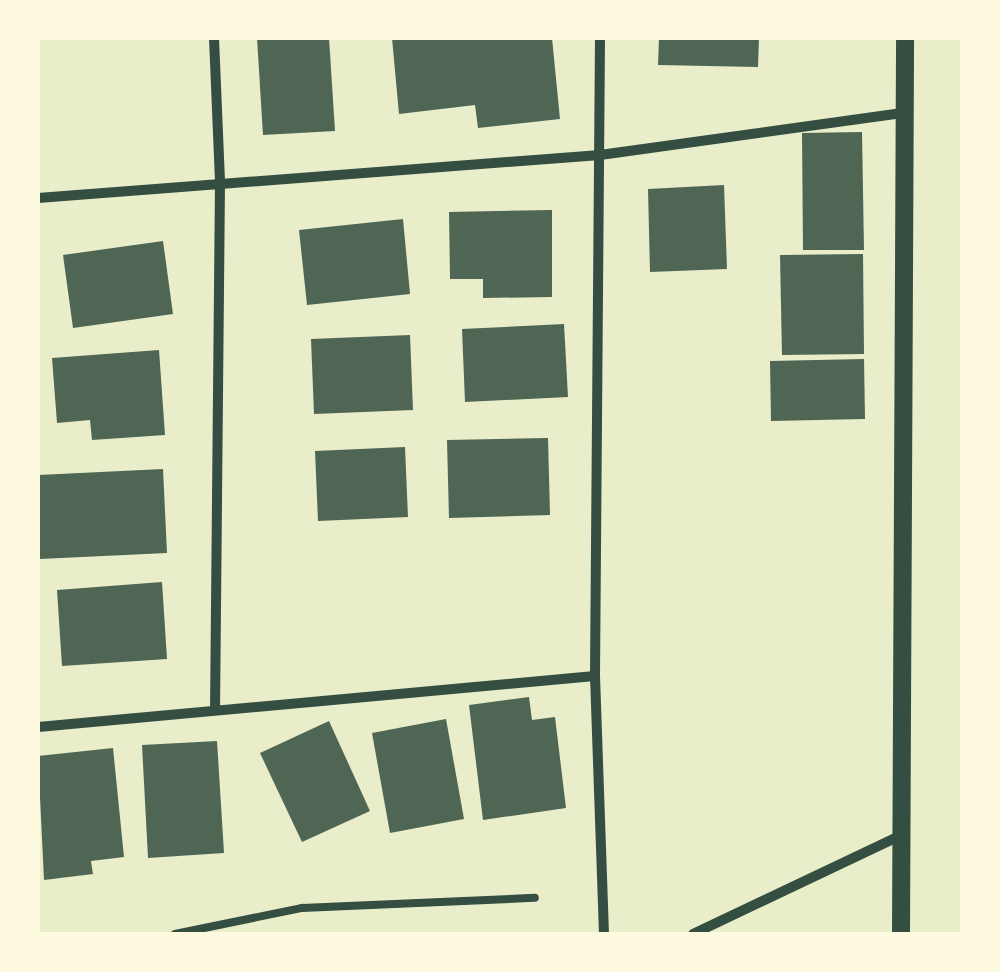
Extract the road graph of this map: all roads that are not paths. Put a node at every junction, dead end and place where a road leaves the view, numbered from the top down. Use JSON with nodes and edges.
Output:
{"nodes":[{"id":1,"x":214,"y":38,"type":"edge"},
{"id":2,"x":600,"y":38,"type":"edge"},
{"id":3,"x":905,"y":38,"type":"edge"},
{"id":4,"x":904,"y":113,"type":"junction"},
{"id":5,"x":600,"y":155,"type":"junction"},
{"id":6,"x":220,"y":182,"type":"junction"},
{"id":7,"x":38,"y":198,"type":"edge"},
{"id":8,"x":594,"y":676,"type":"junction"},
{"id":9,"x":215,"y":708,"type":"junction"},
{"id":10,"x":38,"y":726,"type":"edge"},
{"id":11,"x":899,"y":836,"type":"junction"},
{"id":12,"x":535,"y":898,"type":"dead end"},
{"id":13,"x":175,"y":934,"type":"edge"},
{"id":14,"x":604,"y":934,"type":"edge"},
{"id":15,"x":693,"y":934,"type":"edge"},
{"id":16,"x":901,"y":934,"type":"edge"}],
"edges":[{"from":1,"to":6,"type":"street"},
{"from":2,"to":5,"type":"street"},
{"from":3,"to":4,"type":"street"},
{"from":4,"to":5,"type":"street"},
{"from":4,"to":11,"type":"street"},
{"from":5,"to":6,"type":"street"},
{"from":5,"to":8,"type":"street"},
{"from":6,"to":7,"type":"street"},
{"from":6,"to":9,"type":"street"},
{"from":8,"to":9,"type":"street"},
{"from":8,"to":14,"type":"street"},
{"from":9,"to":10,"type":"street"},
{"from":11,"to":15,"type":"street"},
{"from":11,"to":16,"type":"street"},
{"from":12,"to":13,"type":"lane"}]}
